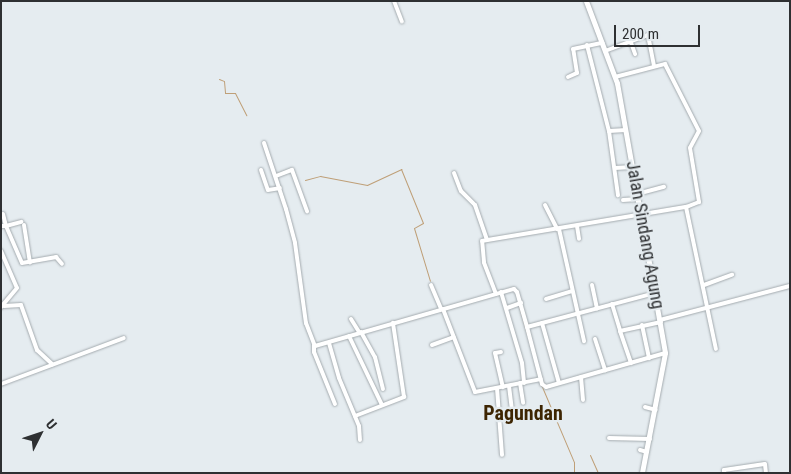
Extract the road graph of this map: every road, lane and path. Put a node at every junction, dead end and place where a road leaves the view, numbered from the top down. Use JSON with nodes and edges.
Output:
{"nodes":[{"id":1,"x":394,"y":1,"type":"edge"},
{"id":2,"x":586,"y":1,"type":"edge"},
{"id":3,"x":402,"y":22,"type":"dead end"},
{"id":4,"x":630,"y":40,"type":"junction"},
{"id":5,"x":602,"y":43,"type":"junction"},
{"id":6,"x":587,"y":45,"type":"junction"},
{"id":7,"x":605,"y":51,"type":"junction"},
{"id":8,"x":635,"y":54,"type":"dead end"},
{"id":9,"x":654,"y":65,"type":"junction"},
{"id":10,"x":568,"y":77,"type":"dead end"},
{"id":11,"x":615,"y":77,"type":"junction"},
{"id":12,"x":626,"y":130,"type":"junction"},
{"id":13,"x":609,"y":131,"type":"junction"},
{"id":14,"x":264,"y":143,"type":"dead end"},
{"id":15,"x":632,"y":167,"type":"junction"},
{"id":16,"x":615,"y":168,"type":"junction"},
{"id":17,"x":261,"y":170,"type":"dead end"},
{"id":18,"x":454,"y":173,"type":"dead end"},
{"id":19,"x":276,"y":176,"type":"junction"},
{"id":20,"x":280,"y":188,"type":"junction"},
{"id":21,"x":664,"y":188,"type":"dead end"},
{"id":22,"x":618,"y":195,"type":"dead end"},
{"id":23,"x":638,"y":196,"type":"junction"},
{"id":24,"x":624,"y":200,"type":"dead end"},
{"id":25,"x":545,"y":205,"type":"dead end"},
{"id":26,"x":686,"y":208,"type":"junction"},
{"id":27,"x":307,"y":210,"type":"dead end"},
{"id":28,"x":3,"y":214,"type":"dead end"},
{"id":29,"x":641,"y":216,"type":"junction"},
{"id":30,"x":4,"y":226,"type":"edge"},
{"id":31,"x":577,"y":226,"type":"junction"},
{"id":32,"x":558,"y":229,"type":"junction"},
{"id":33,"x":579,"y":238,"type":"dead end"},
{"id":34,"x":487,"y":240,"type":"junction"},
{"id":35,"x":1,"y":251,"type":"edge"},
{"id":36,"x":30,"y":263,"type":"junction"},
{"id":37,"x":62,"y":264,"type":"dead end"},
{"id":38,"x":732,"y":275,"type":"dead end"},
{"id":39,"x":431,"y":285,"type":"dead end"},
{"id":40,"x":592,"y":285,"type":"dead end"},
{"id":41,"x":704,"y":285,"type":"junction"},
{"id":42,"x":790,"y":286,"type":"edge"},
{"id":43,"x":572,"y":291,"type":"junction"},
{"id":44,"x":501,"y":292,"type":"junction"},
{"id":45,"x":655,"y":293,"type":"junction"},
{"id":46,"x":496,"y":294,"type":"junction"},
{"id":47,"x":546,"y":299,"type":"dead end"},
{"id":48,"x":519,"y":304,"type":"junction"},
{"id":49,"x":612,"y":304,"type":"junction"},
{"id":50,"x":2,"y":306,"type":"edge"},
{"id":51,"x":507,"y":308,"type":"junction"},
{"id":52,"x":597,"y":308,"type":"junction"},
{"id":53,"x":709,"y":308,"type":"junction"},
{"id":54,"x":442,"y":309,"type":"junction"},
{"id":55,"x":577,"y":314,"type":"junction"},
{"id":56,"x":351,"y":319,"type":"dead end"},
{"id":57,"x":661,"y":321,"type":"junction"},
{"id":58,"x":393,"y":323,"type":"junction"},
{"id":59,"x":542,"y":323,"type":"junction"},
{"id":60,"x":642,"y":325,"type":"junction"},
{"id":61,"x":527,"y":327,"type":"junction"},
{"id":62,"x":620,"y":331,"type":"junction"},
{"id":63,"x":360,"y":332,"type":"junction"},
{"id":64,"x":349,"y":336,"type":"junction"},
{"id":65,"x":454,"y":337,"type":"junction"},
{"id":66,"x":124,"y":338,"type":"dead end"},
{"id":67,"x":596,"y":339,"type":"dead end"},
{"id":68,"x":584,"y":341,"type":"dead end"},
{"id":69,"x":329,"y":343,"type":"junction"},
{"id":70,"x":314,"y":345,"type":"junction"},
{"id":71,"x":432,"y":345,"type":"dead end"},
{"id":72,"x":716,"y":349,"type":"dead end"},
{"id":73,"x":501,"y":352,"type":"dead end"},
{"id":74,"x":665,"y":354,"type":"junction"},
{"id":75,"x":649,"y":358,"type":"junction"},
{"id":76,"x":631,"y":363,"type":"junction"},
{"id":77,"x":52,"y":364,"type":"junction"},
{"id":78,"x":605,"y":370,"type":"junction"},
{"id":79,"x":581,"y":377,"type":"junction"},
{"id":80,"x":541,"y":379,"type":"junction"},
{"id":81,"x":522,"y":383,"type":"junction"},
{"id":82,"x":559,"y":383,"type":"junction"},
{"id":83,"x":1,"y":384,"type":"edge"},
{"id":84,"x":509,"y":386,"type":"junction"},
{"id":85,"x":503,"y":387,"type":"junction"},
{"id":86,"x":497,"y":388,"type":"junction"},
{"id":87,"x":383,"y":389,"type":"dead end"},
{"id":88,"x":583,"y":400,"type":"dead end"},
{"id":89,"x":523,"y":403,"type":"dead end"},
{"id":90,"x":335,"y":404,"type":"dead end"},
{"id":91,"x":382,"y":406,"type":"junction"},
{"id":92,"x":645,"y":407,"type":"dead end"},
{"id":93,"x":512,"y":410,"type":"dead end"},
{"id":94,"x":656,"y":410,"type":"junction"},
{"id":95,"x":355,"y":416,"type":"junction"},
{"id":96,"x":609,"y":438,"type":"dead end"},
{"id":97,"x":650,"y":439,"type":"junction"},
{"id":98,"x":360,"y":440,"type":"dead end"},
{"id":99,"x":640,"y":450,"type":"dead end"},
{"id":100,"x":647,"y":452,"type":"junction"},
{"id":101,"x":502,"y":455,"type":"dead end"},
{"id":102,"x":752,"y":466,"type":"junction"},
{"id":103,"x":741,"y":470,"type":"edge"},
{"id":104,"x":642,"y":473,"type":"edge"},
{"id":105,"x":724,"y":473,"type":"edge"},
{"id":106,"x":753,"y":473,"type":"edge"},
{"id":107,"x":766,"y":473,"type":"edge"}],
"edges":[{"from":1,"to":3,"type":"street"},
{"from":2,"to":5,"type":"main road","name":"Jalan Sindang Agung"},
{"from":4,"to":7,"type":"street"},
{"from":4,"to":8,"type":"street"},
{"from":4,"to":9,"type":"street"},
{"from":5,"to":6,"type":"street"},
{"from":5,"to":7,"type":"main road","name":"Jalan Sindang Agung"},
{"from":6,"to":10,"type":"street"},
{"from":6,"to":13,"type":"street"},
{"from":7,"to":11,"type":"main road","name":"Jalan Sindang Agung"},
{"from":9,"to":11,"type":"street"},
{"from":9,"to":26,"type":"street"},
{"from":11,"to":12,"type":"main road","name":"Jalan Sindang Agung"},
{"from":12,"to":13,"type":"street"},
{"from":12,"to":15,"type":"main road","name":"Jalan Sindang Agung"},
{"from":13,"to":16,"type":"street"},
{"from":14,"to":19,"type":"street"},
{"from":15,"to":16,"type":"street"},
{"from":15,"to":23,"type":"main road","name":"Jalan Sindang Agung"},
{"from":16,"to":22,"type":"street"},
{"from":17,"to":20,"type":"street"},
{"from":18,"to":34,"type":"street"},
{"from":19,"to":20,"type":"street"},
{"from":19,"to":27,"type":"street"},
{"from":20,"to":70,"type":"street"},
{"from":21,"to":23,"type":"street"},
{"from":23,"to":24,"type":"street"},
{"from":23,"to":29,"type":"main road","name":"Jalan Sindang Agung"},
{"from":25,"to":32,"type":"street"},
{"from":26,"to":29,"type":"street"},
{"from":26,"to":41,"type":"street"},
{"from":28,"to":30,"type":"street"},
{"from":29,"to":31,"type":"street"},
{"from":29,"to":45,"type":"main road","name":"Jalan Sindang Agung"},
{"from":30,"to":36,"type":"street"},
{"from":30,"to":36,"type":"street"},
{"from":31,"to":32,"type":"street"},
{"from":31,"to":33,"type":"street"},
{"from":32,"to":34,"type":"street"},
{"from":32,"to":43,"type":"street"},
{"from":34,"to":46,"type":"street"},
{"from":35,"to":50,"type":"street"},
{"from":36,"to":37,"type":"street"},
{"from":38,"to":41,"type":"street"},
{"from":39,"to":54,"type":"street"},
{"from":40,"to":52,"type":"street"},
{"from":41,"to":53,"type":"street"},
{"from":42,"to":53,"type":"street"},
{"from":43,"to":47,"type":"street"},
{"from":43,"to":55,"type":"street"},
{"from":44,"to":46,"type":"street"},
{"from":44,"to":48,"type":"street"},
{"from":44,"to":51,"type":"street"},
{"from":45,"to":49,"type":"street"},
{"from":45,"to":57,"type":"main road","name":"Jalan Sindang Agung"},
{"from":46,"to":54,"type":"street"},
{"from":48,"to":51,"type":"street"},
{"from":48,"to":61,"type":"street"},
{"from":49,"to":52,"type":"street"},
{"from":49,"to":62,"type":"street"},
{"from":50,"to":77,"type":"street"},
{"from":51,"to":81,"type":"street"},
{"from":52,"to":55,"type":"street"},
{"from":53,"to":57,"type":"street"},
{"from":53,"to":72,"type":"street"},
{"from":54,"to":58,"type":"street"},
{"from":54,"to":65,"type":"street"},
{"from":55,"to":59,"type":"street"},
{"from":55,"to":68,"type":"street"},
{"from":56,"to":63,"type":"street"},
{"from":57,"to":60,"type":"street"},
{"from":57,"to":74,"type":"main road","name":"Jalan Sindang Agung"},
{"from":58,"to":63,"type":"street"},
{"from":58,"to":91,"type":"street"},
{"from":59,"to":61,"type":"street"},
{"from":59,"to":82,"type":"street"},
{"from":60,"to":62,"type":"street"},
{"from":60,"to":75,"type":"street"},
{"from":61,"to":80,"type":"street"},
{"from":62,"to":76,"type":"street"},
{"from":63,"to":64,"type":"street"},
{"from":63,"to":87,"type":"street"},
{"from":64,"to":69,"type":"street"},
{"from":64,"to":91,"type":"street"},
{"from":65,"to":71,"type":"street"},
{"from":65,"to":86,"type":"street"},
{"from":66,"to":77,"type":"street"},
{"from":67,"to":78,"type":"street"},
{"from":69,"to":70,"type":"street"},
{"from":69,"to":95,"type":"street"},
{"from":70,"to":90,"type":"street"},
{"from":73,"to":85,"type":"street"},
{"from":74,"to":75,"type":"street"},
{"from":74,"to":94,"type":"main road","name":"Jalan Sindang Agung"},
{"from":75,"to":76,"type":"street"},
{"from":76,"to":78,"type":"street"},
{"from":77,"to":83,"type":"street"},
{"from":78,"to":79,"type":"street"},
{"from":79,"to":82,"type":"street"},
{"from":79,"to":88,"type":"street"},
{"from":80,"to":81,"type":"street"},
{"from":80,"to":82,"type":"street"},
{"from":81,"to":84,"type":"street"},
{"from":81,"to":89,"type":"street"},
{"from":84,"to":85,"type":"street"},
{"from":84,"to":93,"type":"street"},
{"from":85,"to":86,"type":"street"},
{"from":86,"to":101,"type":"street"},
{"from":91,"to":95,"type":"street"},
{"from":92,"to":94,"type":"street"},
{"from":94,"to":97,"type":"main road","name":"Jalan Sindang Agung"},
{"from":95,"to":98,"type":"street"},
{"from":96,"to":97,"type":"street"},
{"from":97,"to":100,"type":"main road","name":"Jalan Sindang Agung"},
{"from":99,"to":100,"type":"street"},
{"from":100,"to":104,"type":"main road","name":"Jalan Sindang Agung"},
{"from":102,"to":103,"type":"street"},
{"from":102,"to":106,"type":"street"},
{"from":102,"to":107,"type":"street"},
{"from":103,"to":105,"type":"street"}]}
